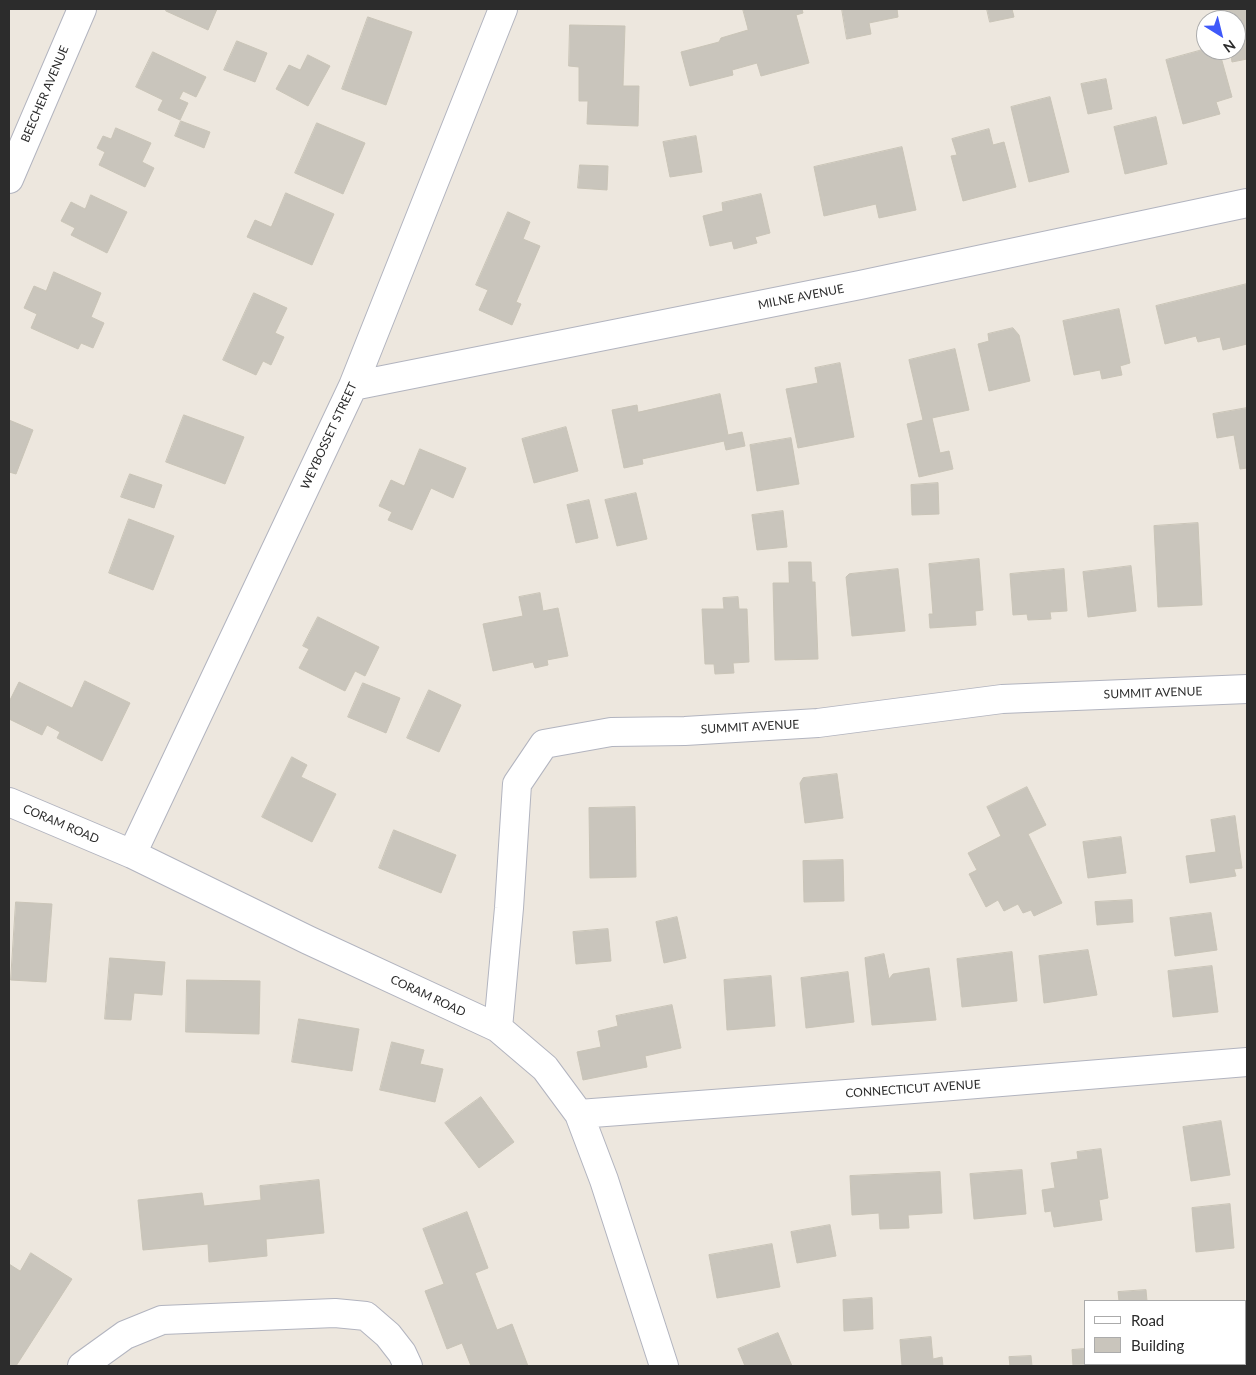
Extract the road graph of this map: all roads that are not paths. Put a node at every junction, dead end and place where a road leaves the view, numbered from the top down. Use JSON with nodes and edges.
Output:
{"nodes":[{"id":1,"x":82,"y":9,"type":"edge"},
{"id":2,"x":504,"y":9,"type":"edge"},
{"id":3,"x":9,"y":179,"type":"edge"},
{"id":4,"x":1247,"y":203,"type":"edge"},
{"id":5,"x":353,"y":386,"type":"junction"},
{"id":6,"x":1247,"y":689,"type":"edge"},
{"id":7,"x":9,"y":802,"type":"edge"},
{"id":8,"x":132,"y":854,"type":"junction"},
{"id":9,"x":498,"y":1028,"type":"junction"},
{"id":10,"x":1247,"y":1062,"type":"edge"},
{"id":11,"x":579,"y":1114,"type":"junction"},
{"id":12,"x":82,"y":1366,"type":"edge"},
{"id":13,"x":408,"y":1366,"type":"edge"},
{"id":14,"x":664,"y":1366,"type":"edge"}],
"edges":[{"from":1,"to":3,"type":"street","name":"BEECHER AVENUE"},
{"from":2,"to":5,"type":"street","name":"WEYBOSSET STREET"},
{"from":4,"to":5,"type":"street","name":"MILNE AVENUE"},
{"from":5,"to":8,"type":"street","name":"WEYBOSSET STREET"},
{"from":6,"to":9,"type":"street","name":"SUMMIT AVENUE"},
{"from":7,"to":8,"type":"street","name":"CORAM ROAD"},
{"from":8,"to":9,"type":"street","name":"CORAM ROAD"},
{"from":9,"to":11,"type":"street","name":"CORAM ROAD"},
{"from":10,"to":11,"type":"street","name":"CONNECTICUT AVENUE"},
{"from":11,"to":14,"type":"street","name":"CORAM ROAD"},
{"from":12,"to":13,"type":"street"}]}
